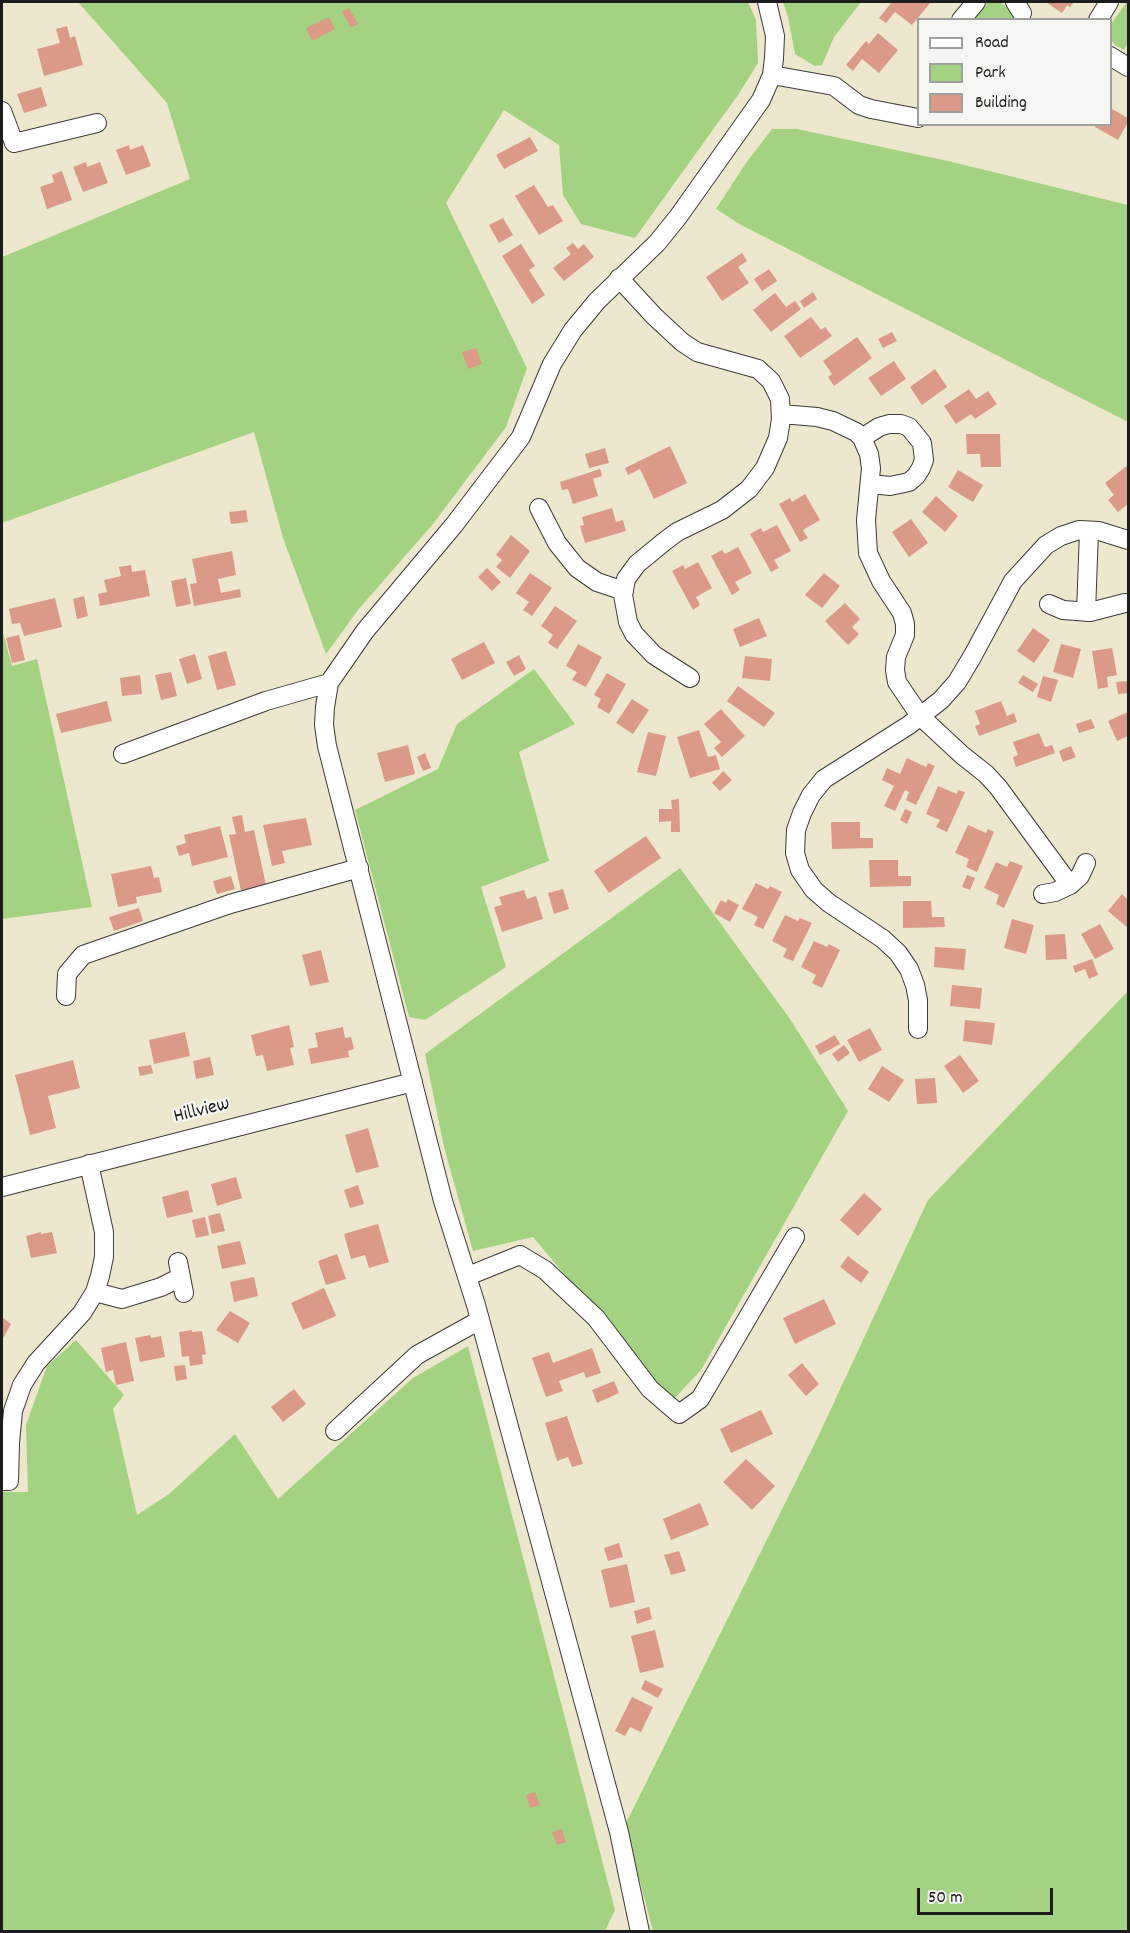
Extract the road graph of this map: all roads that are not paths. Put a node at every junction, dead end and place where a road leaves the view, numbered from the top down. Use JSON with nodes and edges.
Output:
{"nodes":[{"id":1,"x":767,"y":2,"type":"edge"},
{"id":2,"x":976,"y":2,"type":"edge"},
{"id":3,"x":1110,"y":2,"type":"edge"},
{"id":4,"x":963,"y":18,"type":"edge"},
{"id":5,"x":1099,"y":18,"type":"edge"},
{"id":6,"x":1112,"y":57,"type":"edge"},
{"id":7,"x":1128,"y":67,"type":"edge"},
{"id":8,"x":772,"y":75,"type":"junction"},
{"id":9,"x":2,"y":111,"type":"edge"},
{"id":10,"x":917,"y":114,"type":"edge"},
{"id":11,"x":97,"y":123,"type":"dead end"},
{"id":12,"x":619,"y":278,"type":"junction"},
{"id":13,"x":781,"y":414,"type":"junction"},
{"id":14,"x":862,"y":438,"type":"junction"},
{"id":15,"x":871,"y":484,"type":"junction"},
{"id":16,"x":539,"y":508,"type":"dead end"},
{"id":17,"x":1089,"y":531,"type":"junction"},
{"id":18,"x":1128,"y":540,"type":"edge"},
{"id":19,"x":624,"y":591,"type":"junction"},
{"id":20,"x":1125,"y":603,"type":"dead end"},
{"id":21,"x":1048,"y":604,"type":"dead end"},
{"id":22,"x":1086,"y":612,"type":"junction"},
{"id":23,"x":690,"y":678,"type":"dead end"},
{"id":24,"x":329,"y":683,"type":"junction"},
{"id":25,"x":920,"y":716,"type":"junction"},
{"id":26,"x":123,"y":754,"type":"dead end"},
{"id":27,"x":1086,"y":863,"type":"dead end"},
{"id":28,"x":359,"y":868,"type":"junction"},
{"id":29,"x":1070,"y":885,"type":"junction"},
{"id":30,"x":1043,"y":894,"type":"dead end"},
{"id":31,"x":66,"y":996,"type":"dead end"},
{"id":32,"x":918,"y":1029,"type":"dead end"},
{"id":33,"x":413,"y":1082,"type":"junction"},
{"id":34,"x":89,"y":1164,"type":"junction"},
{"id":35,"x":2,"y":1187,"type":"edge"},
{"id":36,"x":795,"y":1237,"type":"dead end"},
{"id":37,"x":468,"y":1276,"type":"junction"},
{"id":38,"x":181,"y":1277,"type":"dead end"},
{"id":39,"x":95,"y":1292,"type":"junction"},
{"id":40,"x":480,"y":1320,"type":"junction"},
{"id":41,"x":335,"y":1431,"type":"dead end"},
{"id":42,"x":2,"y":1481,"type":"edge"},
{"id":43,"x":640,"y":1932,"type":"edge"}],
"edges":[{"from":1,"to":8,"type":"street"},
{"from":2,"to":4,"type":"street"},
{"from":3,"to":5,"type":"street"},
{"from":6,"to":7,"type":"street"},
{"from":8,"to":10,"type":"street"},
{"from":8,"to":12,"type":"street"},
{"from":9,"to":11,"type":"street"},
{"from":12,"to":13,"type":"street"},
{"from":12,"to":24,"type":"street"},
{"from":13,"to":14,"type":"street"},
{"from":13,"to":19,"type":"street"},
{"from":14,"to":15,"type":"street"},
{"from":14,"to":15,"type":"street"},
{"from":15,"to":25,"type":"street"},
{"from":16,"to":19,"type":"street"},
{"from":17,"to":18,"type":"street"},
{"from":17,"to":22,"type":"street"},
{"from":17,"to":25,"type":"street"},
{"from":19,"to":23,"type":"street"},
{"from":20,"to":22,"type":"street"},
{"from":21,"to":22,"type":"street"},
{"from":24,"to":26,"type":"street"},
{"from":24,"to":28,"type":"street"},
{"from":25,"to":29,"type":"street"},
{"from":25,"to":32,"type":"street"},
{"from":27,"to":29,"type":"street"},
{"from":28,"to":31,"type":"street"},
{"from":28,"to":33,"type":"street"},
{"from":29,"to":30,"type":"street"},
{"from":33,"to":34,"type":"street","name":"Hillview"},
{"from":33,"to":37,"type":"street"},
{"from":34,"to":35,"type":"street","name":"Hillview"},
{"from":34,"to":39,"type":"street"},
{"from":36,"to":37,"type":"street"},
{"from":37,"to":40,"type":"street"},
{"from":38,"to":39,"type":"street"},
{"from":39,"to":42,"type":"street"},
{"from":40,"to":41,"type":"street"},
{"from":40,"to":43,"type":"street"}]}
